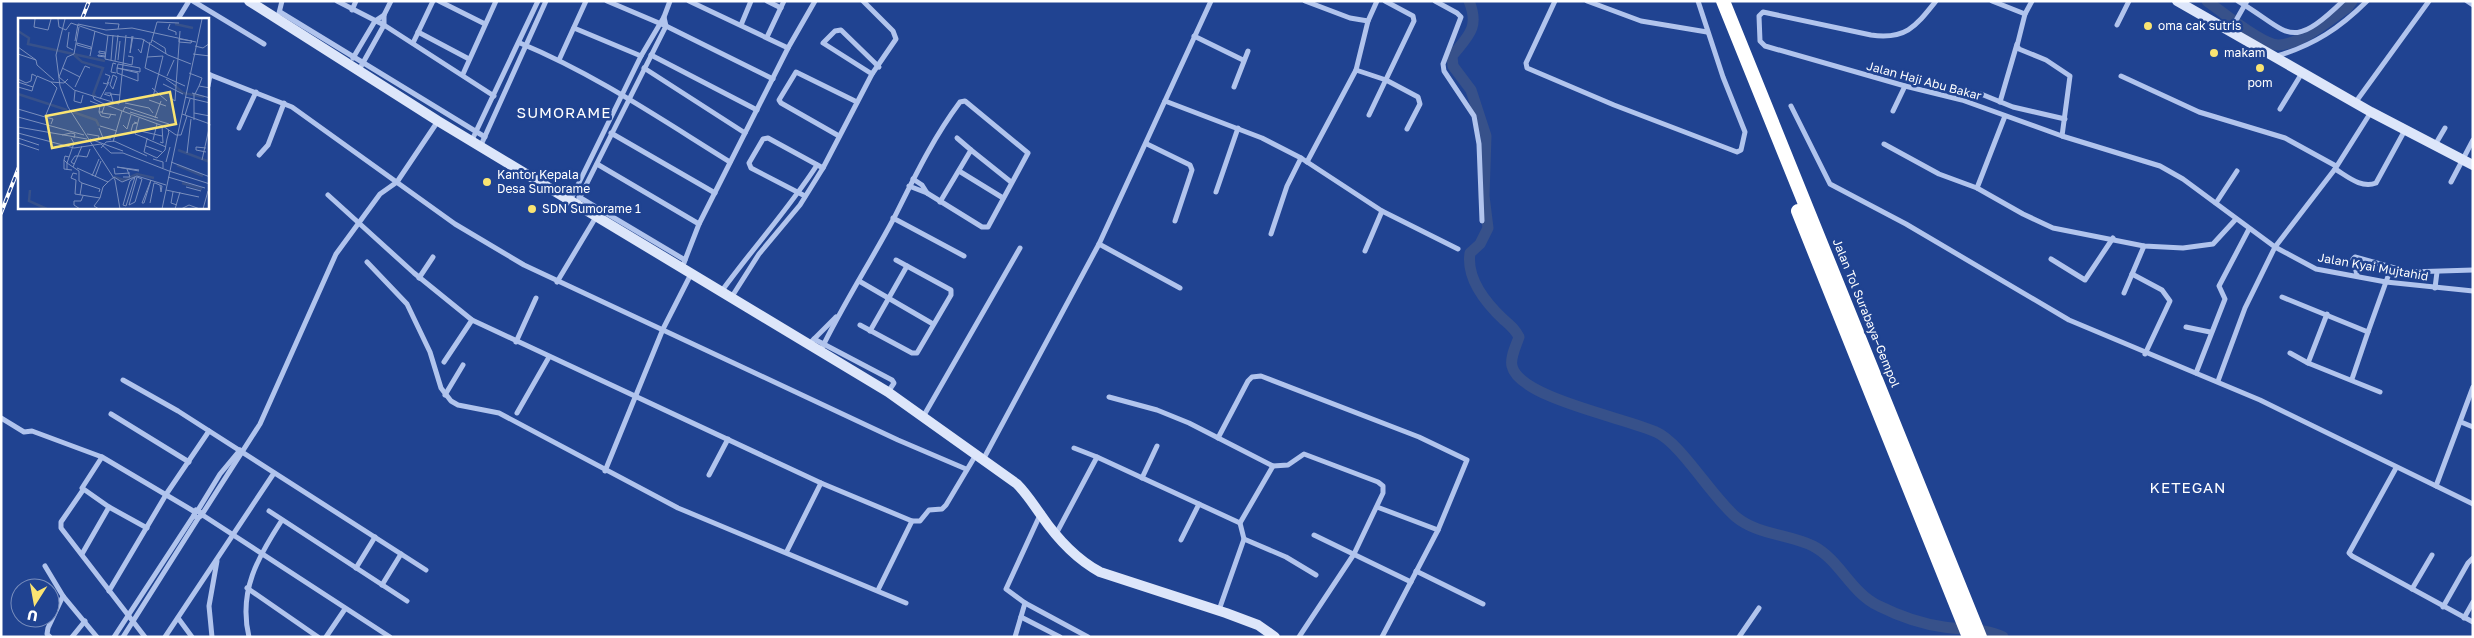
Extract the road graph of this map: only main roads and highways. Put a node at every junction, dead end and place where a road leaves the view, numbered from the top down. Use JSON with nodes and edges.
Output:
{"nodes":[{"id":1,"x":1714,"y":1,"type":"edge"},
{"id":2,"x":1723,"y":1,"type":"edge"},
{"id":3,"x":1965,"y":613,"type":"junction"},
{"id":4,"x":1969,"y":637,"type":"edge"},
{"id":5,"x":1980,"y":637,"type":"edge"}],
"edges":[{"from":1,"to":3,"type":"highway","name":"Jalan Tol Surabaya–Gempol"},
{"from":2,"to":3,"type":"highway","name":"Jalan Tol Surabaya–Gempol"},
{"from":3,"to":4,"type":"highway","name":"Jalan Tol Surabaya–Gempol"},
{"from":3,"to":5,"type":"highway","name":"Jalan Tol Surabaya–Gempol"}]}
